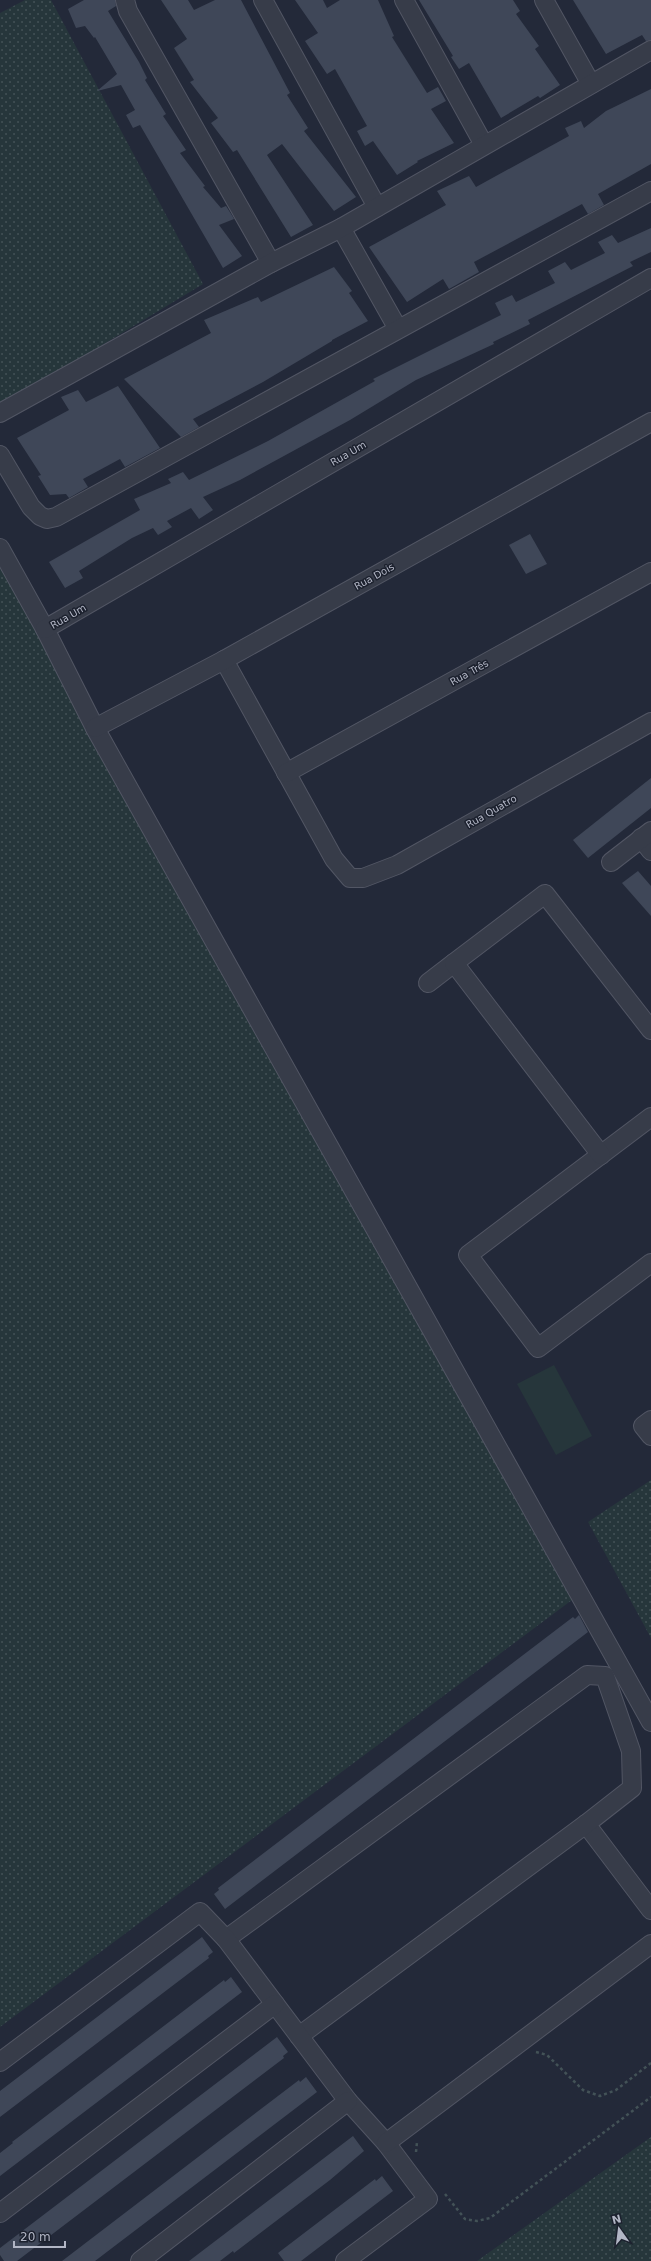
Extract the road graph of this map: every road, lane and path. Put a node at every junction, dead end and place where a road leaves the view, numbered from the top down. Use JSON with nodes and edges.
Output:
{"nodes":[{"id":1,"x":125,"y":0,"type":"edge"},
{"id":2,"x":263,"y":0,"type":"edge"},
{"id":3,"x":404,"y":0,"type":"edge"},
{"id":4,"x":544,"y":0,"type":"edge"},
{"id":5,"x":651,"y":50,"type":"edge"},
{"id":6,"x":591,"y":84,"type":"junction"},
{"id":7,"x":484,"y":145,"type":"junction"},
{"id":8,"x":651,"y":191,"type":"edge"},
{"id":9,"x":377,"y":207,"type":"junction"},
{"id":10,"x":341,"y":228,"type":"junction"},
{"id":11,"x":271,"y":262,"type":"junction"},
{"id":12,"x":651,"y":278,"type":"edge"},
{"id":13,"x":398,"y":329,"type":"junction"},
{"id":14,"x":0,"y":413,"type":"edge"},
{"id":15,"x":651,"y":422,"type":"edge"},
{"id":16,"x":0,"y":455,"type":"edge"},
{"id":17,"x":0,"y":548,"type":"edge"},
{"id":18,"x":651,"y":572,"type":"edge"},
{"id":19,"x":45,"y":629,"type":"junction"},
{"id":20,"x":224,"y":660,"type":"junction"},
{"id":21,"x":651,"y":722,"type":"edge"},
{"id":22,"x":95,"y":728,"type":"junction"},
{"id":23,"x":286,"y":773,"type":"junction"},
{"id":24,"x":648,"y":840,"type":"edge"},
{"id":25,"x":611,"y":862,"type":"dead end"},
{"id":26,"x":454,"y":963,"type":"junction"},
{"id":27,"x":428,"y":983,"type":"dead end"},
{"id":28,"x":651,"y":1030,"type":"edge"},
{"id":29,"x":651,"y":1117,"type":"edge"},
{"id":30,"x":601,"y":1155,"type":"junction"},
{"id":31,"x":651,"y":1264,"type":"edge"},
{"id":32,"x":651,"y":1420,"type":"edge"},
{"id":33,"x":651,"y":1436,"type":"edge"},
{"id":34,"x":651,"y":1722,"type":"edge"},
{"id":35,"x":586,"y":1824,"type":"junction"},
{"id":36,"x":651,"y":1910,"type":"edge"},
{"id":37,"x":226,"y":1939,"type":"junction"},
{"id":38,"x":651,"y":1944,"type":"edge"},
{"id":39,"x":275,"y":2004,"type":"junction"},
{"id":40,"x":299,"y":2036,"type":"junction"},
{"id":41,"x":532,"y":2053,"type":"dead end"},
{"id":42,"x":0,"y":2062,"type":"edge"},
{"id":43,"x":651,"y":2063,"type":"edge"},
{"id":44,"x":651,"y":2097,"type":"edge"},
{"id":45,"x":348,"y":2102,"type":"junction"},
{"id":46,"x":418,"y":2138,"type":"dead end"},
{"id":47,"x":386,"y":2143,"type":"junction"},
{"id":48,"x":418,"y":2158,"type":"dead end"},
{"id":49,"x":442,"y":2189,"type":"dead end"},
{"id":50,"x":0,"y":2213,"type":"edge"},
{"id":51,"x":140,"y":2261,"type":"edge"},
{"id":52,"x":345,"y":2261,"type":"edge"}],
"edges":[{"from":1,"to":11,"type":"street"},
{"from":2,"to":9,"type":"street"},
{"from":3,"to":7,"type":"street"},
{"from":4,"to":6,"type":"street"},
{"from":5,"to":6,"type":"street"},
{"from":6,"to":7,"type":"street"},
{"from":7,"to":9,"type":"street"},
{"from":8,"to":13,"type":"street"},
{"from":9,"to":10,"type":"street"},
{"from":10,"to":11,"type":"street"},
{"from":10,"to":13,"type":"street"},
{"from":11,"to":14,"type":"street"},
{"from":12,"to":19,"type":"street","name":"Rua Um"},
{"from":13,"to":16,"type":"street"},
{"from":15,"to":20,"type":"street","name":"Rua Dois"},
{"from":17,"to":19,"type":"street"},
{"from":18,"to":23,"type":"street","name":"Rua Três"},
{"from":19,"to":22,"type":"street"},
{"from":20,"to":22,"type":"street","name":"Rua Dois"},
{"from":20,"to":23,"type":"street"},
{"from":21,"to":23,"type":"street","name":"Rua Quatro"},
{"from":22,"to":34,"type":"street"},
{"from":24,"to":25,"type":"street"},
{"from":26,"to":27,"type":"street"},
{"from":26,"to":28,"type":"street"},
{"from":26,"to":30,"type":"street"},
{"from":29,"to":30,"type":"street"},
{"from":30,"to":31,"type":"street"},
{"from":32,"to":33,"type":"street"},
{"from":35,"to":36,"type":"street"},
{"from":35,"to":37,"type":"street"},
{"from":35,"to":40,"type":"street"},
{"from":37,"to":39,"type":"street"},
{"from":37,"to":42,"type":"street"},
{"from":38,"to":47,"type":"street"},
{"from":39,"to":40,"type":"street"},
{"from":39,"to":50,"type":"street"},
{"from":40,"to":45,"type":"street"},
{"from":41,"to":43,"type":"path"},
{"from":44,"to":49,"type":"path"},
{"from":45,"to":47,"type":"street"},
{"from":45,"to":51,"type":"street"},
{"from":46,"to":48,"type":"path"},
{"from":47,"to":52,"type":"street"}]}
